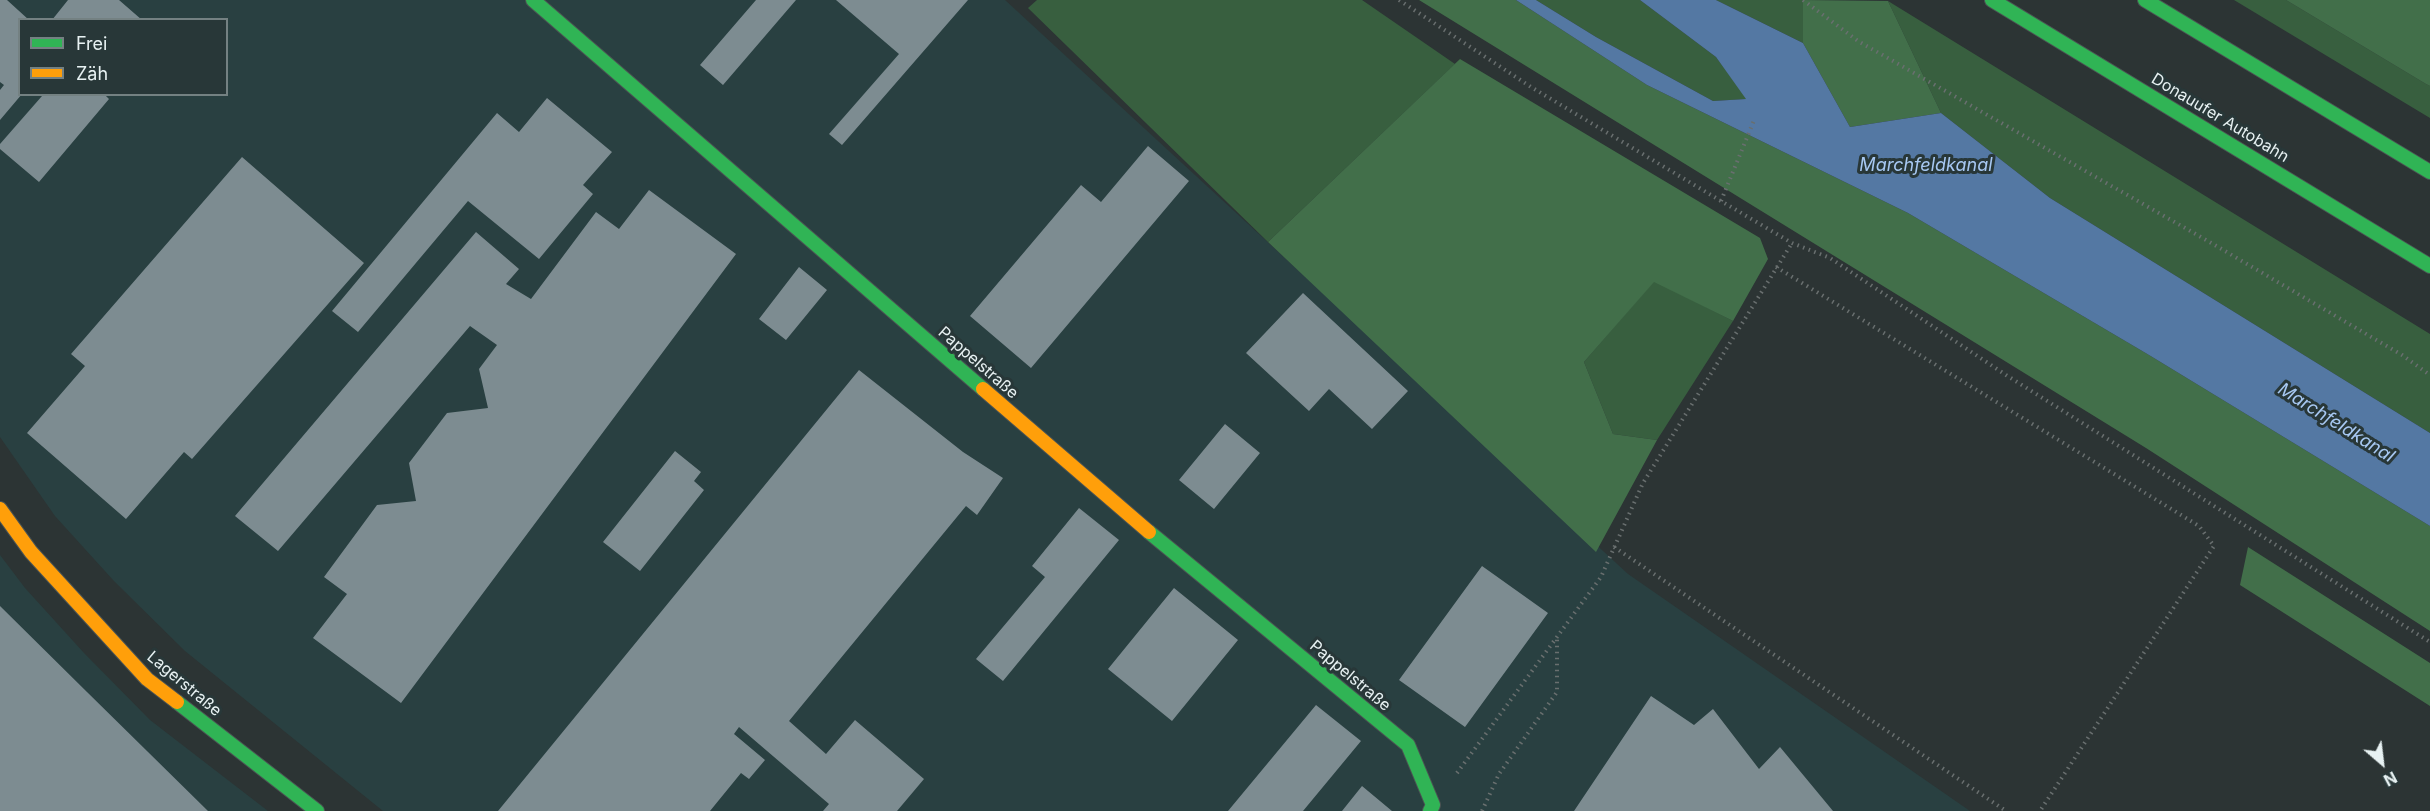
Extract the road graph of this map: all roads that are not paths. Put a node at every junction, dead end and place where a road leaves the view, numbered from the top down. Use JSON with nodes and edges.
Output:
{"nodes":[{"id":1,"x":533,"y":0,"type":"edge"},
{"id":2,"x":1992,"y":0,"type":"edge"},
{"id":3,"x":2145,"y":0,"type":"edge"},
{"id":4,"x":2430,"y":172,"type":"edge"},
{"id":5,"x":2430,"y":266,"type":"edge"},
{"id":6,"x":0,"y":509,"type":"edge"},
{"id":7,"x":1431,"y":808,"type":"edge"},
{"id":8,"x":316,"y":811,"type":"edge"}],
"edges":[{"from":1,"to":7,"type":"main road","name":"Pappelstraße"},
{"from":2,"to":5,"type":"main road","name":"Donauufer Autobahn"},
{"from":3,"to":4,"type":"main road"},
{"from":6,"to":8,"type":"main road","name":"Lagerstraße"}]}
